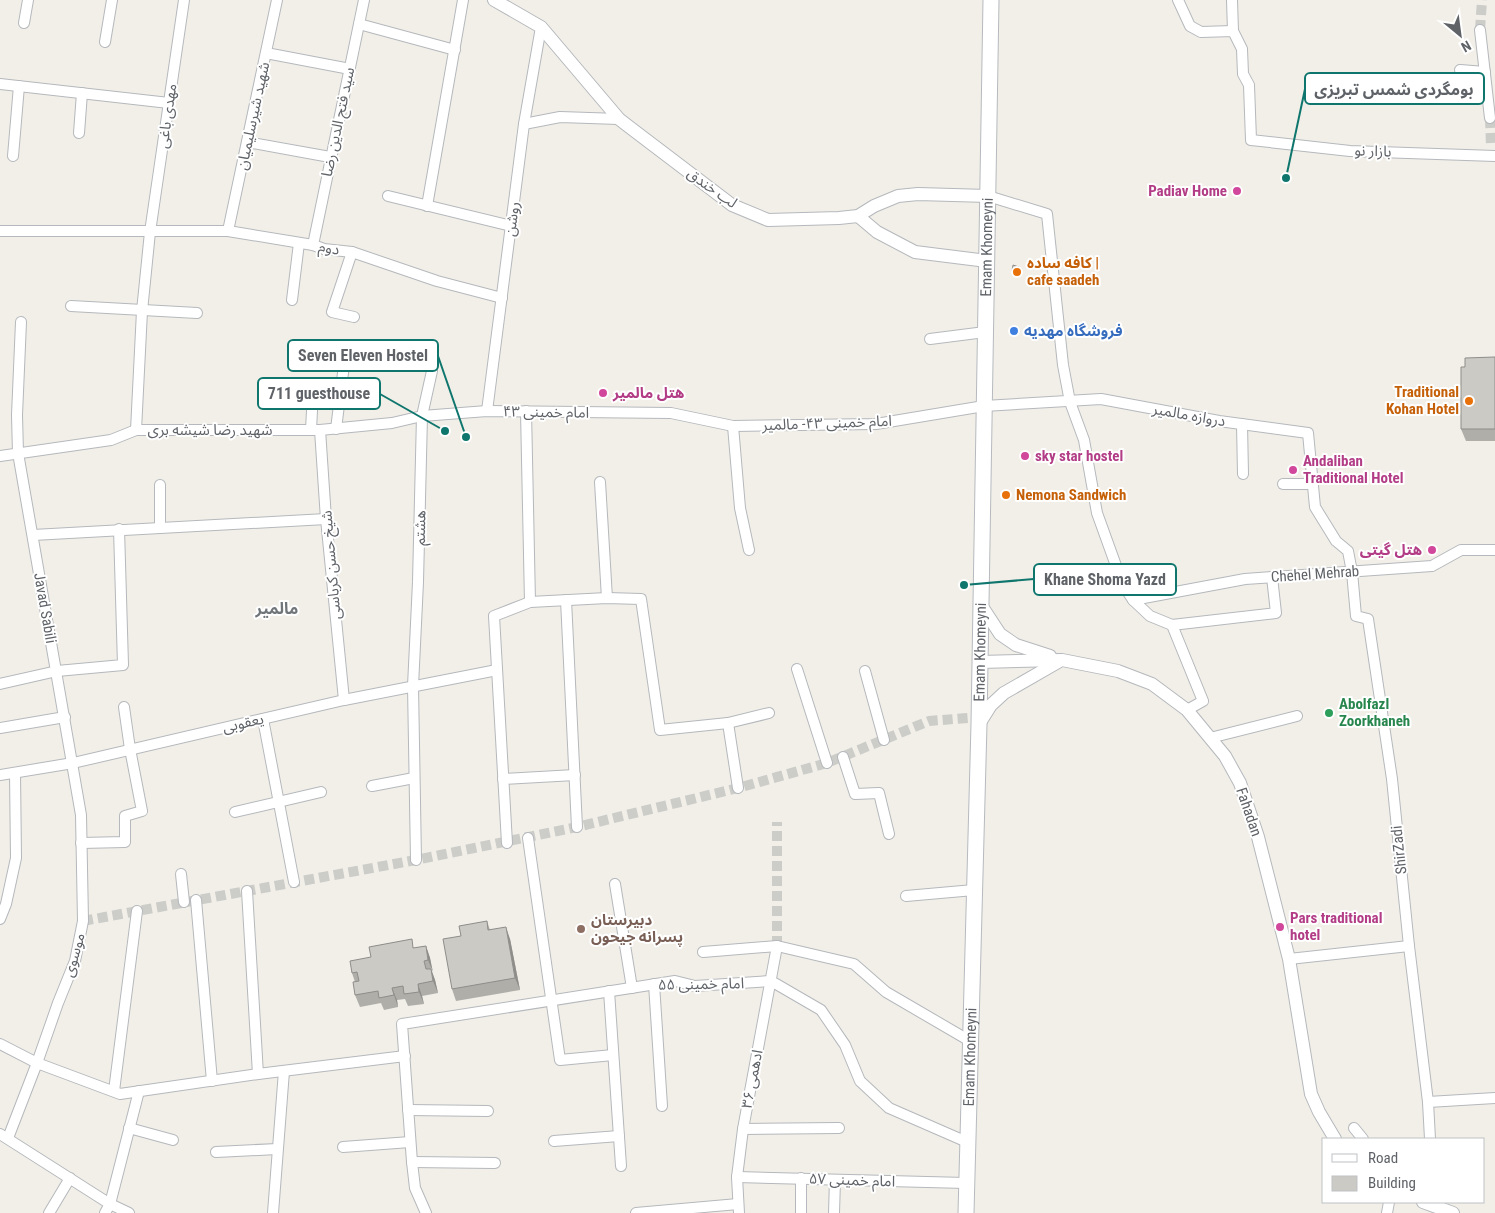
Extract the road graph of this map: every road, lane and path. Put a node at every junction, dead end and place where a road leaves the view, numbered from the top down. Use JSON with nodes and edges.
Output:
{"nodes":[{"id":1,"x":28,"y":0,"type":"edge"},
{"id":2,"x":112,"y":0,"type":"edge"},
{"id":3,"x":184,"y":0,"type":"edge"},
{"id":4,"x":277,"y":0,"type":"edge"},
{"id":5,"x":364,"y":0,"type":"edge"},
{"id":6,"x":463,"y":0,"type":"edge"},
{"id":7,"x":494,"y":0,"type":"edge"},
{"id":8,"x":991,"y":0,"type":"edge"},
{"id":9,"x":1178,"y":0,"type":"edge"},
{"id":10,"x":1232,"y":0,"type":"edge"},
{"id":11,"x":24,"y":23,"type":"dead end"},
{"id":12,"x":359,"y":24,"type":"junction"},
{"id":13,"x":541,"y":27,"type":"junction"},
{"id":14,"x":1480,"y":30,"type":"tunnel mouth"},
{"id":15,"x":1233,"y":31,"type":"junction"},
{"id":16,"x":105,"y":42,"type":"dead end"},
{"id":17,"x":454,"y":50,"type":"junction"},
{"id":18,"x":266,"y":53,"type":"junction"},
{"id":19,"x":350,"y":69,"type":"junction"},
{"id":20,"x":1460,"y":70,"type":"dead end"},
{"id":21,"x":1485,"y":72,"type":"junction"},
{"id":22,"x":0,"y":84,"type":"edge"},
{"id":23,"x":19,"y":86,"type":"junction"},
{"id":24,"x":82,"y":93,"type":"junction"},
{"id":25,"x":169,"y":103,"type":"junction"},
{"id":26,"x":1490,"y":118,"type":"dead end"},
{"id":27,"x":619,"y":119,"type":"junction"},
{"id":28,"x":524,"y":124,"type":"junction"},
{"id":29,"x":79,"y":133,"type":"dead end"},
{"id":30,"x":247,"y":142,"type":"junction"},
{"id":31,"x":1493,"y":152,"type":"edge"},
{"id":32,"x":13,"y":156,"type":"dead end"},
{"id":33,"x":330,"y":157,"type":"junction"},
{"id":34,"x":388,"y":196,"type":"dead end"},
{"id":35,"x":988,"y":196,"type":"junction"},
{"id":36,"x":427,"y":206,"type":"junction"},
{"id":37,"x":858,"y":216,"type":"junction"},
{"id":38,"x":511,"y":226,"type":"junction"},
{"id":39,"x":0,"y":231,"type":"edge"},
{"id":40,"x":228,"y":231,"type":"junction"},
{"id":41,"x":150,"y":232,"type":"junction"},
{"id":42,"x":299,"y":242,"type":"junction"},
{"id":43,"x":313,"y":245,"type":"junction"},
{"id":44,"x":352,"y":252,"type":"junction"},
{"id":45,"x":986,"y":261,"type":"junction"},
{"id":46,"x":502,"y":298,"type":"junction"},
{"id":47,"x":292,"y":300,"type":"dead end"},
{"id":48,"x":70,"y":306,"type":"dead end"},
{"id":49,"x":142,"y":311,"type":"junction"},
{"id":50,"x":197,"y":314,"type":"dead end"},
{"id":51,"x":354,"y":316,"type":"dead end"},
{"id":52,"x":21,"y":322,"type":"dead end"},
{"id":53,"x":985,"y":332,"type":"junction"},
{"id":54,"x":930,"y":338,"type":"dead end"},
{"id":55,"x":344,"y":365,"type":"dead end"},
{"id":56,"x":432,"y":370,"type":"dead end"},
{"id":57,"x":313,"y":391,"type":"dead end"},
{"id":58,"x":1070,"y":402,"type":"junction"},
{"id":59,"x":984,"y":406,"type":"junction"},
{"id":60,"x":487,"y":411,"type":"junction"},
{"id":61,"x":526,"y":411,"type":"junction"},
{"id":62,"x":671,"y":413,"type":"joint"},
{"id":63,"x":422,"y":416,"type":"junction"},
{"id":64,"x":1242,"y":424,"type":"junction"},
{"id":65,"x":732,"y":426,"type":"junction"},
{"id":66,"x":336,"y":428,"type":"junction"},
{"id":67,"x":136,"y":430,"type":"junction"},
{"id":68,"x":315,"y":430,"type":"junction"},
{"id":69,"x":18,"y":453,"type":"junction"},
{"id":70,"x":0,"y":456,"type":"edge"},
{"id":71,"x":1243,"y":474,"type":"dead end"},
{"id":72,"x":600,"y":482,"type":"dead end"},
{"id":73,"x":1283,"y":484,"type":"dead end"},
{"id":74,"x":1312,"y":484,"type":"junction"},
{"id":75,"x":160,"y":485,"type":"dead end"},
{"id":76,"x":326,"y":519,"type":"junction"},
{"id":77,"x":160,"y":528,"type":"junction"},
{"id":78,"x":119,"y":529,"type":"junction"},
{"id":79,"x":33,"y":535,"type":"junction"},
{"id":80,"x":749,"y":550,"type":"dead end"},
{"id":81,"x":1495,"y":550,"type":"edge"},
{"id":82,"x":1352,"y":572,"type":"junction"},
{"id":83,"x":1272,"y":577,"type":"junction"},
{"id":84,"x":607,"y":598,"type":"junction"},
{"id":85,"x":566,"y":600,"type":"junction"},
{"id":86,"x":1132,"y":600,"type":"junction"},
{"id":87,"x":530,"y":602,"type":"junction"},
{"id":88,"x":981,"y":605,"type":"junction"},
{"id":89,"x":1172,"y":625,"type":"junction"},
{"id":90,"x":1062,"y":660,"type":"junction"},
{"id":91,"x":980,"y":662,"type":"junction"},
{"id":92,"x":797,"y":669,"type":"dead end"},
{"id":93,"x":497,"y":670,"type":"junction"},
{"id":94,"x":56,"y":671,"type":"junction"},
{"id":95,"x":865,"y":671,"type":"dead end"},
{"id":96,"x":0,"y":684,"type":"edge"},
{"id":97,"x":413,"y":686,"type":"junction"},
{"id":98,"x":344,"y":700,"type":"junction"},
{"id":99,"x":124,"y":707,"type":"dead end"},
{"id":100,"x":1187,"y":710,"type":"junction"},
{"id":101,"x":769,"y":713,"type":"dead end"},
{"id":102,"x":1297,"y":716,"type":"dead end"},
{"id":103,"x":65,"y":717,"type":"junction"},
{"id":104,"x":262,"y":719,"type":"junction"},
{"id":105,"x":728,"y":723,"type":"junction"},
{"id":106,"x":978,"y":724,"type":"junction"},
{"id":107,"x":0,"y":728,"type":"edge"},
{"id":108,"x":1210,"y":738,"type":"junction"},
{"id":109,"x":884,"y":740,"type":"dead end"},
{"id":110,"x":130,"y":749,"type":"junction"},
{"id":111,"x":843,"y":757,"type":"dead end"},
{"id":112,"x":73,"y":763,"type":"junction"},
{"id":113,"x":827,"y":763,"type":"dead end"},
{"id":114,"x":15,"y":773,"type":"junction"},
{"id":115,"x":0,"y":775,"type":"edge"},
{"id":116,"x":575,"y":776,"type":"junction"},
{"id":117,"x":414,"y":778,"type":"junction"},
{"id":118,"x":503,"y":779,"type":"junction"},
{"id":119,"x":372,"y":786,"type":"dead end"},
{"id":120,"x":738,"y":788,"type":"dead end"},
{"id":121,"x":322,"y":792,"type":"dead end"},
{"id":122,"x":279,"y":802,"type":"junction"},
{"id":123,"x":235,"y":812,"type":"dead end"},
{"id":124,"x":577,"y":827,"type":"dead end"},
{"id":125,"x":889,"y":834,"type":"dead end"},
{"id":126,"x":528,"y":838,"type":"dead end"},
{"id":127,"x":507,"y":842,"type":"dead end"},
{"id":128,"x":81,"y":843,"type":"junction"},
{"id":129,"x":416,"y":860,"type":"dead end"},
{"id":130,"x":181,"y":874,"type":"dead end"},
{"id":131,"x":294,"y":882,"type":"dead end"},
{"id":132,"x":615,"y":884,"type":"dead end"},
{"id":133,"x":974,"y":890,"type":"junction"},
{"id":134,"x":247,"y":891,"type":"dead end"},
{"id":135,"x":906,"y":896,"type":"dead end"},
{"id":136,"x":196,"y":900,"type":"dead end"},
{"id":137,"x":184,"y":902,"type":"dead end"},
{"id":138,"x":137,"y":911,"type":"dead end"},
{"id":139,"x":0,"y":919,"type":"edge"},
{"id":140,"x":777,"y":946,"type":"junction"},
{"id":141,"x":1409,"y":946,"type":"junction"},
{"id":142,"x":703,"y":952,"type":"dead end"},
{"id":143,"x":1289,"y":959,"type":"junction"},
{"id":144,"x":771,"y":981,"type":"junction"},
{"id":145,"x":654,"y":984,"type":"junction"},
{"id":146,"x":632,"y":988,"type":"junction"},
{"id":147,"x":609,"y":991,"type":"junction"},
{"id":148,"x":552,"y":1000,"type":"junction"},
{"id":149,"x":970,"y":1041,"type":"junction"},
{"id":150,"x":0,"y":1044,"type":"edge"},
{"id":151,"x":613,"y":1055,"type":"junction"},
{"id":152,"x":405,"y":1056,"type":"junction"},
{"id":153,"x":38,"y":1063,"type":"junction"},
{"id":154,"x":284,"y":1070,"type":"junction"},
{"id":155,"x":258,"y":1074,"type":"junction"},
{"id":156,"x":212,"y":1080,"type":"junction"},
{"id":157,"x":114,"y":1091,"type":"junction"},
{"id":158,"x":139,"y":1091,"type":"junction"},
{"id":159,"x":1495,"y":1098,"type":"edge"},
{"id":160,"x":1428,"y":1102,"type":"junction"},
{"id":161,"x":662,"y":1106,"type":"dead end"},
{"id":162,"x":408,"y":1110,"type":"junction"},
{"id":163,"x":488,"y":1111,"type":"dead end"},
{"id":164,"x":130,"y":1128,"type":"junction"},
{"id":165,"x":839,"y":1128,"type":"dead end"},
{"id":166,"x":1354,"y":1128,"type":"dead end"},
{"id":167,"x":743,"y":1129,"type":"junction"},
{"id":168,"x":4,"y":1136,"type":"edge"},
{"id":169,"x":619,"y":1136,"type":"junction"},
{"id":170,"x":1334,"y":1138,"type":"edge"},
{"id":171,"x":1362,"y":1138,"type":"edge"},
{"id":172,"x":1430,"y":1138,"type":"edge"},
{"id":173,"x":173,"y":1140,"type":"dead end"},
{"id":174,"x":554,"y":1141,"type":"dead end"},
{"id":175,"x":410,"y":1142,"type":"junction"},
{"id":176,"x":967,"y":1142,"type":"junction"},
{"id":177,"x":343,"y":1147,"type":"dead end"},
{"id":178,"x":277,"y":1149,"type":"junction"},
{"id":179,"x":216,"y":1152,"type":"dead end"},
{"id":180,"x":412,"y":1162,"type":"junction"},
{"id":181,"x":495,"y":1163,"type":"dead end"},
{"id":182,"x":621,"y":1166,"type":"dead end"},
{"id":183,"x":737,"y":1177,"type":"junction"},
{"id":184,"x":70,"y":1178,"type":"junction"},
{"id":185,"x":801,"y":1178,"type":"junction"},
{"id":186,"x":835,"y":1180,"type":"junction"},
{"id":187,"x":966,"y":1183,"type":"junction"},
{"id":188,"x":1428,"y":1203,"type":"edge"},
{"id":189,"x":108,"y":1208,"type":"edge"},
{"id":190,"x":738,"y":1209,"type":"edge"},
{"id":191,"x":49,"y":1213,"type":"edge"},
{"id":192,"x":129,"y":1213,"type":"edge"},
{"id":193,"x":273,"y":1213,"type":"edge"},
{"id":194,"x":426,"y":1213,"type":"edge"},
{"id":195,"x":636,"y":1213,"type":"edge"},
{"id":196,"x":801,"y":1213,"type":"edge"},
{"id":197,"x":834,"y":1213,"type":"edge"},
{"id":198,"x":966,"y":1213,"type":"edge"},
{"id":199,"x":1453,"y":1213,"type":"edge"}],
"edges":[{"from":1,"to":11,"type":"street"},
{"from":2,"to":16,"type":"street"},
{"from":3,"to":25,"type":"street","name":"مهدی باغی"},
{"from":4,"to":18,"type":"street","name":"شهید شیرسلیمیان"},
{"from":5,"to":12,"type":"street","name":"سید فتح الدین رضا"},
{"from":6,"to":17,"type":"street"},
{"from":7,"to":13,"type":"street","name":"لب خندق"},
{"from":8,"to":35,"type":"main road","name":"Emam Khomeyni"},
{"from":9,"to":15,"type":"street"},
{"from":10,"to":15,"type":"street"},
{"from":12,"to":17,"type":"street"},
{"from":12,"to":19,"type":"street","name":"سید فتح الدین رضا"},
{"from":13,"to":27,"type":"street","name":"لب خندق"},
{"from":13,"to":28,"type":"street","name":"روشن"},
{"from":14,"to":21,"type":"street"},
{"from":15,"to":31,"type":"street","name":"بازار نو"},
{"from":17,"to":36,"type":"street"},
{"from":18,"to":19,"type":"street"},
{"from":18,"to":30,"type":"street","name":"شهید شیرسلیمیان"},
{"from":19,"to":33,"type":"street","name":"سید فتح الدین رضا"},
{"from":20,"to":21,"type":"street"},
{"from":21,"to":26,"type":"street"},
{"from":22,"to":23,"type":"street"},
{"from":23,"to":24,"type":"street"},
{"from":23,"to":32,"type":"street"},
{"from":24,"to":25,"type":"street"},
{"from":24,"to":29,"type":"street"},
{"from":25,"to":41,"type":"street","name":"مهدی باغی"},
{"from":27,"to":28,"type":"street"},
{"from":27,"to":37,"type":"street","name":"لب خندق"},
{"from":28,"to":38,"type":"street","name":"روشن"},
{"from":30,"to":33,"type":"street"},
{"from":30,"to":40,"type":"street","name":"شهید شیرسلیمیان"},
{"from":33,"to":43,"type":"street","name":"سید فتح الدین رضا"},
{"from":34,"to":36,"type":"street"},
{"from":35,"to":37,"type":"street","name":"لب خندق"},
{"from":35,"to":45,"type":"main road","name":"Emam Khomeyni"},
{"from":35,"to":58,"type":"street"},
{"from":36,"to":38,"type":"street"},
{"from":37,"to":45,"type":"street"},
{"from":38,"to":46,"type":"street","name":"روشن"},
{"from":39,"to":41,"type":"street","name":"دوم"},
{"from":40,"to":41,"type":"street","name":"دوم"},
{"from":40,"to":42,"type":"street","name":"دوم"},
{"from":41,"to":49,"type":"street","name":"مهدی باغی"},
{"from":42,"to":43,"type":"street","name":"دوم"},
{"from":42,"to":47,"type":"street"},
{"from":43,"to":44,"type":"street","name":"دوم"},
{"from":44,"to":46,"type":"street","name":"دوم"},
{"from":44,"to":51,"type":"street"},
{"from":45,"to":53,"type":"main road","name":"Emam Khomeyni"},
{"from":46,"to":60,"type":"street","name":"روشن"},
{"from":48,"to":49,"type":"street"},
{"from":49,"to":50,"type":"street"},
{"from":49,"to":67,"type":"street","name":"مهدی باغی"},
{"from":52,"to":69,"type":"street","name":"Javad Sabili"},
{"from":53,"to":54,"type":"street"},
{"from":53,"to":59,"type":"main road","name":"Emam Khomeyni"},
{"from":55,"to":66,"type":"street"},
{"from":56,"to":63,"type":"street","name":"هشتم"},
{"from":57,"to":68,"type":"street","name":"شیخ حسن کرباسی"},
{"from":58,"to":59,"type":"street","name":"دروازه مالمیر"},
{"from":58,"to":64,"type":"street","name":"دروازه مالمیر"},
{"from":58,"to":86,"type":"street"},
{"from":59,"to":65,"type":"street","name":"امام خمینی ۴۳- مالمیر"},
{"from":59,"to":88,"type":"main road","name":"Emam Khomeyni"},
{"from":60,"to":61,"type":"street","name":"امام خمینی ۴۳"},
{"from":60,"to":63,"type":"street","name":"امام خمینی ۴۳"},
{"from":61,"to":62,"type":"street","name":"امام خمینی ۴۳"},
{"from":61,"to":87,"type":"street"},
{"from":62,"to":65,"type":"street","name":"امام خمینی ۴۳- مالمیر"},
{"from":63,"to":66,"type":"street","name":"شهید رضا شیشه بری"},
{"from":63,"to":97,"type":"street","name":"هشتم"},
{"from":64,"to":71,"type":"street"},
{"from":64,"to":74,"type":"street","name":"دروازه مالمیر"},
{"from":65,"to":80,"type":"street"},
{"from":66,"to":68,"type":"street","name":"شهید رضا شیشه بری"},
{"from":67,"to":68,"type":"street","name":"شهید رضا شیشه بری"},
{"from":67,"to":69,"type":"street","name":"شهید رضا شیشه بری"},
{"from":68,"to":76,"type":"street","name":"شیخ حسن کرباسی"},
{"from":69,"to":70,"type":"street","name":"شهید رضا شیشه بری"},
{"from":69,"to":79,"type":"street","name":"Javad Sabili"},
{"from":72,"to":84,"type":"street"},
{"from":73,"to":74,"type":"street"},
{"from":74,"to":82,"type":"street"},
{"from":75,"to":77,"type":"street"},
{"from":76,"to":77,"type":"street"},
{"from":76,"to":98,"type":"street","name":"شیخ حسن کرباسی"},
{"from":77,"to":78,"type":"street"},
{"from":78,"to":79,"type":"street"},
{"from":78,"to":94,"type":"street"},
{"from":79,"to":94,"type":"street","name":"Javad Sabili"},
{"from":81,"to":82,"type":"street","name":"Chehel Mehrab"},
{"from":82,"to":83,"type":"street","name":"Chehel Mehrab"},
{"from":82,"to":141,"type":"street","name":"ShirZadi"},
{"from":83,"to":86,"type":"street","name":"Chehel Mehrab"},
{"from":83,"to":89,"type":"street"},
{"from":84,"to":85,"type":"street"},
{"from":84,"to":105,"type":"street"},
{"from":85,"to":87,"type":"street"},
{"from":85,"to":116,"type":"street"},
{"from":86,"to":89,"type":"street"},
{"from":87,"to":93,"type":"street"},
{"from":88,"to":90,"type":"street"},
{"from":88,"to":91,"type":"main road","name":"Emam Khomeyni"},
{"from":89,"to":100,"type":"street"},
{"from":90,"to":91,"type":"street","name":"Fahadan"},
{"from":90,"to":100,"type":"street","name":"Fahadan"},
{"from":90,"to":106,"type":"street"},
{"from":91,"to":106,"type":"main road","name":"Emam Khomeyni"},
{"from":92,"to":113,"type":"street"},
{"from":93,"to":97,"type":"street","name":"یعقوبی"},
{"from":93,"to":118,"type":"street"},
{"from":94,"to":96,"type":"street"},
{"from":94,"to":103,"type":"street","name":"Javad Sabili"},
{"from":95,"to":109,"type":"street"},
{"from":97,"to":98,"type":"street","name":"یعقوبی"},
{"from":97,"to":117,"type":"street","name":"هشتم"},
{"from":98,"to":104,"type":"street","name":"یعقوبی"},
{"from":99,"to":110,"type":"street"},
{"from":100,"to":108,"type":"street","name":"Fahadan"},
{"from":101,"to":105,"type":"street"},
{"from":102,"to":108,"type":"street"},
{"from":103,"to":107,"type":"street"},
{"from":103,"to":112,"type":"street","name":"Javad Sabili"},
{"from":104,"to":110,"type":"street","name":"یعقوبی"},
{"from":104,"to":122,"type":"street"},
{"from":105,"to":120,"type":"street"},
{"from":106,"to":133,"type":"main road","name":"Emam Khomeyni"},
{"from":108,"to":143,"type":"street","name":"Fahadan"},
{"from":110,"to":112,"type":"street","name":"یعقوبی"},
{"from":110,"to":128,"type":"street"},
{"from":111,"to":125,"type":"street"},
{"from":112,"to":114,"type":"street","name":"یعقوبی"},
{"from":112,"to":128,"type":"street","name":"موسوی"},
{"from":114,"to":115,"type":"street","name":"یعقوبی"},
{"from":114,"to":139,"type":"street"},
{"from":116,"to":118,"type":"street"},
{"from":116,"to":124,"type":"street"},
{"from":117,"to":119,"type":"street"},
{"from":117,"to":129,"type":"street","name":"هشتم"},
{"from":118,"to":127,"type":"street"},
{"from":121,"to":122,"type":"street"},
{"from":122,"to":123,"type":"street"},
{"from":122,"to":131,"type":"street"},
{"from":126,"to":148,"type":"street"},
{"from":128,"to":153,"type":"street","name":"موسوی"},
{"from":130,"to":137,"type":"street"},
{"from":132,"to":146,"type":"street"},
{"from":133,"to":135,"type":"street"},
{"from":133,"to":149,"type":"main road","name":"Emam Khomeyni"},
{"from":134,"to":155,"type":"street"},
{"from":136,"to":156,"type":"street"},
{"from":138,"to":157,"type":"street"},
{"from":140,"to":142,"type":"street"},
{"from":140,"to":144,"type":"street","name":"ادهمی ۳۶"},
{"from":140,"to":149,"type":"street"},
{"from":141,"to":143,"type":"street"},
{"from":141,"to":160,"type":"street","name":"ShirZadi"},
{"from":143,"to":170,"type":"street","name":"Fahadan"},
{"from":144,"to":145,"type":"street","name":"امام خمینی ۵۵"},
{"from":144,"to":167,"type":"street","name":"ادهمی ۳۶"},
{"from":144,"to":176,"type":"street"},
{"from":145,"to":146,"type":"street","name":"امام خمینی ۵۵"},
{"from":145,"to":161,"type":"street"},
{"from":146,"to":147,"type":"street","name":"امام خمینی ۵۵"},
{"from":147,"to":148,"type":"street","name":"امام خمینی ۵۵"},
{"from":147,"to":151,"type":"street"},
{"from":148,"to":151,"type":"street"},
{"from":148,"to":152,"type":"street","name":"امام خمینی ۵۵"},
{"from":149,"to":176,"type":"main road","name":"Emam Khomeyni"},
{"from":150,"to":153,"type":"street"},
{"from":151,"to":169,"type":"street"},
{"from":152,"to":154,"type":"street"},
{"from":152,"to":162,"type":"street"},
{"from":153,"to":157,"type":"street"},
{"from":153,"to":168,"type":"street","name":"موسوی"},
{"from":154,"to":155,"type":"street"},
{"from":154,"to":178,"type":"street"},
{"from":155,"to":156,"type":"street"},
{"from":156,"to":158,"type":"street"},
{"from":157,"to":158,"type":"street"},
{"from":158,"to":164,"type":"street"},
{"from":159,"to":160,"type":"street"},
{"from":160,"to":172,"type":"street","name":"ShirZadi"},
{"from":162,"to":163,"type":"street"},
{"from":162,"to":175,"type":"street"},
{"from":164,"to":173,"type":"street"},
{"from":164,"to":189,"type":"street"},
{"from":165,"to":167,"type":"street"},
{"from":166,"to":171,"type":"street"},
{"from":167,"to":183,"type":"street","name":"ادهمی ۳۶"},
{"from":168,"to":184,"type":"street"},
{"from":169,"to":174,"type":"street"},
{"from":169,"to":182,"type":"street"},
{"from":175,"to":177,"type":"street"},
{"from":175,"to":180,"type":"street"},
{"from":176,"to":187,"type":"main road","name":"Emam Khomeyni"},
{"from":178,"to":179,"type":"street"},
{"from":178,"to":193,"type":"street"},
{"from":180,"to":181,"type":"street"},
{"from":180,"to":194,"type":"street"},
{"from":183,"to":185,"type":"street","name":"امام خمینی ۵۷"},
{"from":183,"to":190,"type":"street","name":"ادهمی ۳۶"},
{"from":184,"to":189,"type":"street"},
{"from":184,"to":191,"type":"street"},
{"from":185,"to":186,"type":"street","name":"امام خمینی ۵۷"},
{"from":185,"to":196,"type":"street"},
{"from":186,"to":187,"type":"street","name":"امام خمینی ۵۷"},
{"from":186,"to":197,"type":"street"},
{"from":187,"to":198,"type":"main road","name":"Emam Khomeyni"},
{"from":188,"to":199,"type":"street"},
{"from":189,"to":192,"type":"street"},
{"from":190,"to":195,"type":"street"}]}
